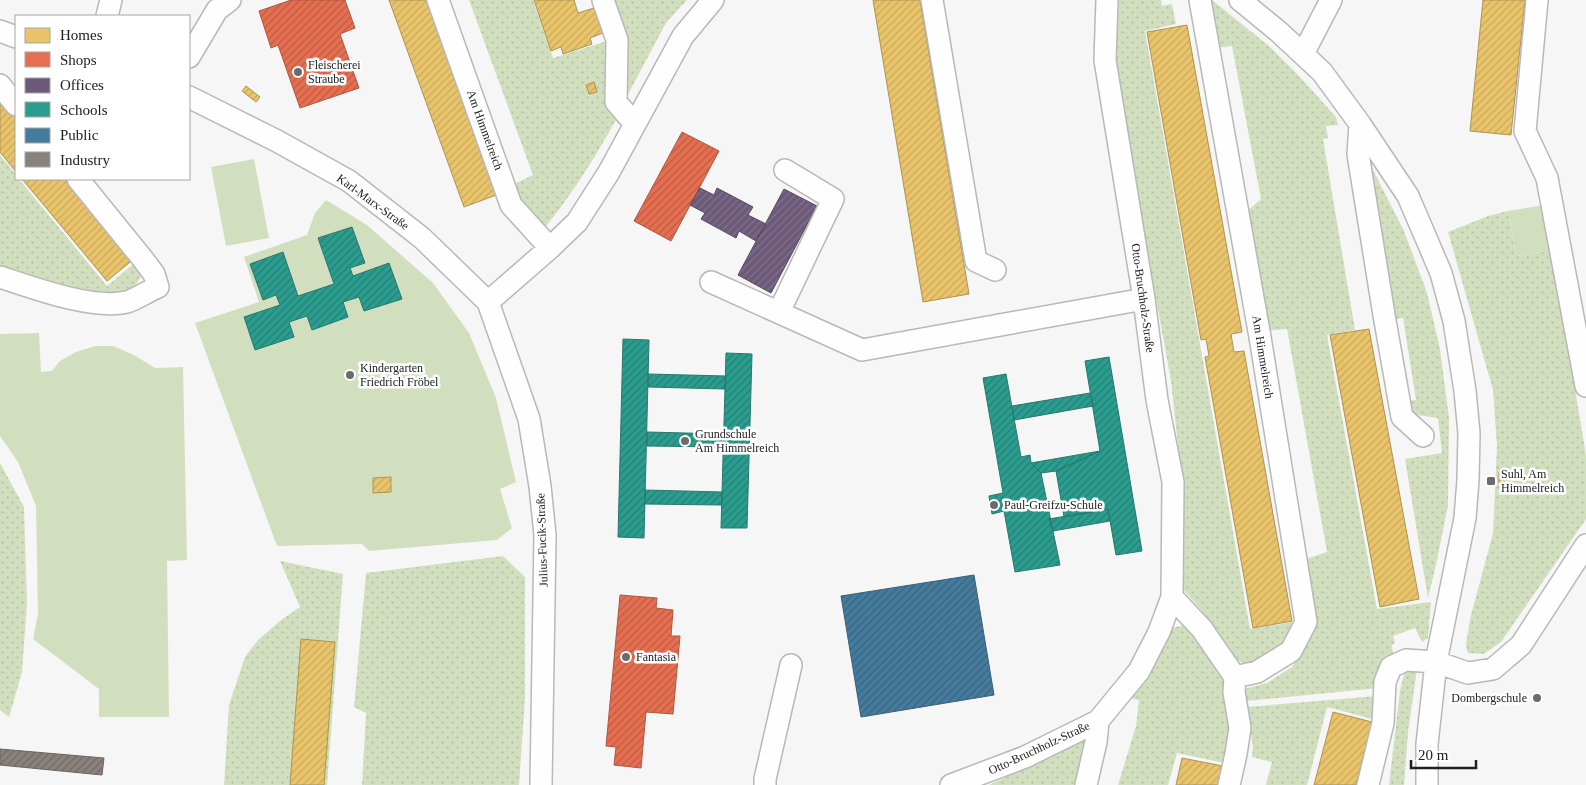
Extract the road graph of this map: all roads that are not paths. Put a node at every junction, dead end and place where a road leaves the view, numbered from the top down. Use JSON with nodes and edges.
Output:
{"nodes":[{"id":1,"x":112,"y":0,"type":"edge"},
{"id":2,"x":230,"y":0,"type":"edge"},
{"id":3,"x":438,"y":0,"type":"edge"},
{"id":4,"x":603,"y":0,"type":"edge"},
{"id":5,"x":713,"y":0,"type":"edge"},
{"id":6,"x":932,"y":0,"type":"edge"},
{"id":7,"x":1107,"y":0,"type":"edge"},
{"id":8,"x":1200,"y":0,"type":"edge"},
{"id":9,"x":1240,"y":0,"type":"edge"},
{"id":10,"x":1331,"y":0,"type":"edge"},
{"id":11,"x":1537,"y":0,"type":"edge"},
{"id":12,"x":107,"y":15,"type":"edge"},
{"id":13,"x":0,"y":31,"type":"edge"},
{"id":14,"x":15,"y":36,"type":"edge"},
{"id":15,"x":190,"y":54,"type":"edge"},
{"id":16,"x":1303,"y":54,"type":"junction"},
{"id":17,"x":0,"y":85,"type":"edge"},
{"id":18,"x":190,"y":98,"type":"edge"},
{"id":19,"x":15,"y":104,"type":"edge"},
{"id":20,"x":634,"y":123,"type":"junction"},
{"id":21,"x":1360,"y":124,"type":"junction"},
{"id":22,"x":785,"y":170,"type":"dead end"},
{"id":23,"x":79,"y":180,"type":"edge"},
{"id":24,"x":550,"y":248,"type":"junction"},
{"id":25,"x":994,"y":270,"type":"dead end"},
{"id":26,"x":0,"y":277,"type":"edge"},
{"id":27,"x":711,"y":282,"type":"dead end"},
{"id":28,"x":1144,"y":299,"type":"junction"},
{"id":29,"x":488,"y":302,"type":"junction"},
{"id":30,"x":779,"y":312,"type":"junction"},
{"id":31,"x":1586,"y":386,"type":"edge"},
{"id":32,"x":1423,"y":436,"type":"dead end"},
{"id":33,"x":1586,"y":545,"type":"edge"},
{"id":34,"x":1172,"y":597,"type":"junction"},
{"id":35,"x":1436,"y":662,"type":"junction"},
{"id":36,"x":791,"y":665,"type":"dead end"},
{"id":37,"x":1235,"y":677,"type":"junction"},
{"id":38,"x":1098,"y":721,"type":"junction"},
{"id":39,"x":541,"y":785,"type":"edge"},
{"id":40,"x":766,"y":785,"type":"edge"},
{"id":41,"x":951,"y":785,"type":"edge"},
{"id":42,"x":1086,"y":785,"type":"edge"},
{"id":43,"x":1229,"y":785,"type":"edge"},
{"id":44,"x":1368,"y":785,"type":"edge"},
{"id":45,"x":1427,"y":785,"type":"edge"}],
"edges":[{"from":1,"to":12,"type":"street"},
{"from":2,"to":15,"type":"street"},
{"from":3,"to":24,"type":"street","name":"Am Himmelreich"},
{"from":4,"to":20,"type":"street"},
{"from":5,"to":20,"type":"street"},
{"from":6,"to":25,"type":"street"},
{"from":7,"to":28,"type":"street","name":"Otto-Bruchholz-Straße"},
{"from":8,"to":37,"type":"street","name":"Am Himmelreich"},
{"from":9,"to":16,"type":"street"},
{"from":10,"to":16,"type":"street"},
{"from":11,"to":31,"type":"street"},
{"from":13,"to":14,"type":"street"},
{"from":16,"to":21,"type":"street"},
{"from":17,"to":19,"type":"street"},
{"from":18,"to":29,"type":"street","name":"Karl-Marx-Straße"},
{"from":20,"to":24,"type":"street"},
{"from":21,"to":32,"type":"street"},
{"from":21,"to":35,"type":"street"},
{"from":22,"to":30,"type":"street"},
{"from":23,"to":26,"type":"street"},
{"from":24,"to":29,"type":"street"},
{"from":27,"to":30,"type":"street"},
{"from":28,"to":30,"type":"street"},
{"from":28,"to":34,"type":"street","name":"Otto-Bruchholz-Straße"},
{"from":29,"to":39,"type":"street","name":"Julius-Fucik-Straße"},
{"from":33,"to":35,"type":"street"},
{"from":34,"to":37,"type":"street"},
{"from":34,"to":38,"type":"street","name":"Otto-Bruchholz-Straße"},
{"from":35,"to":44,"type":"street"},
{"from":35,"to":45,"type":"street"},
{"from":36,"to":40,"type":"street"},
{"from":37,"to":43,"type":"street"},
{"from":38,"to":41,"type":"street","name":"Otto-Bruchholz-Straße"},
{"from":38,"to":42,"type":"street","name":"Otto-Bruchholz-Straße"}]}
